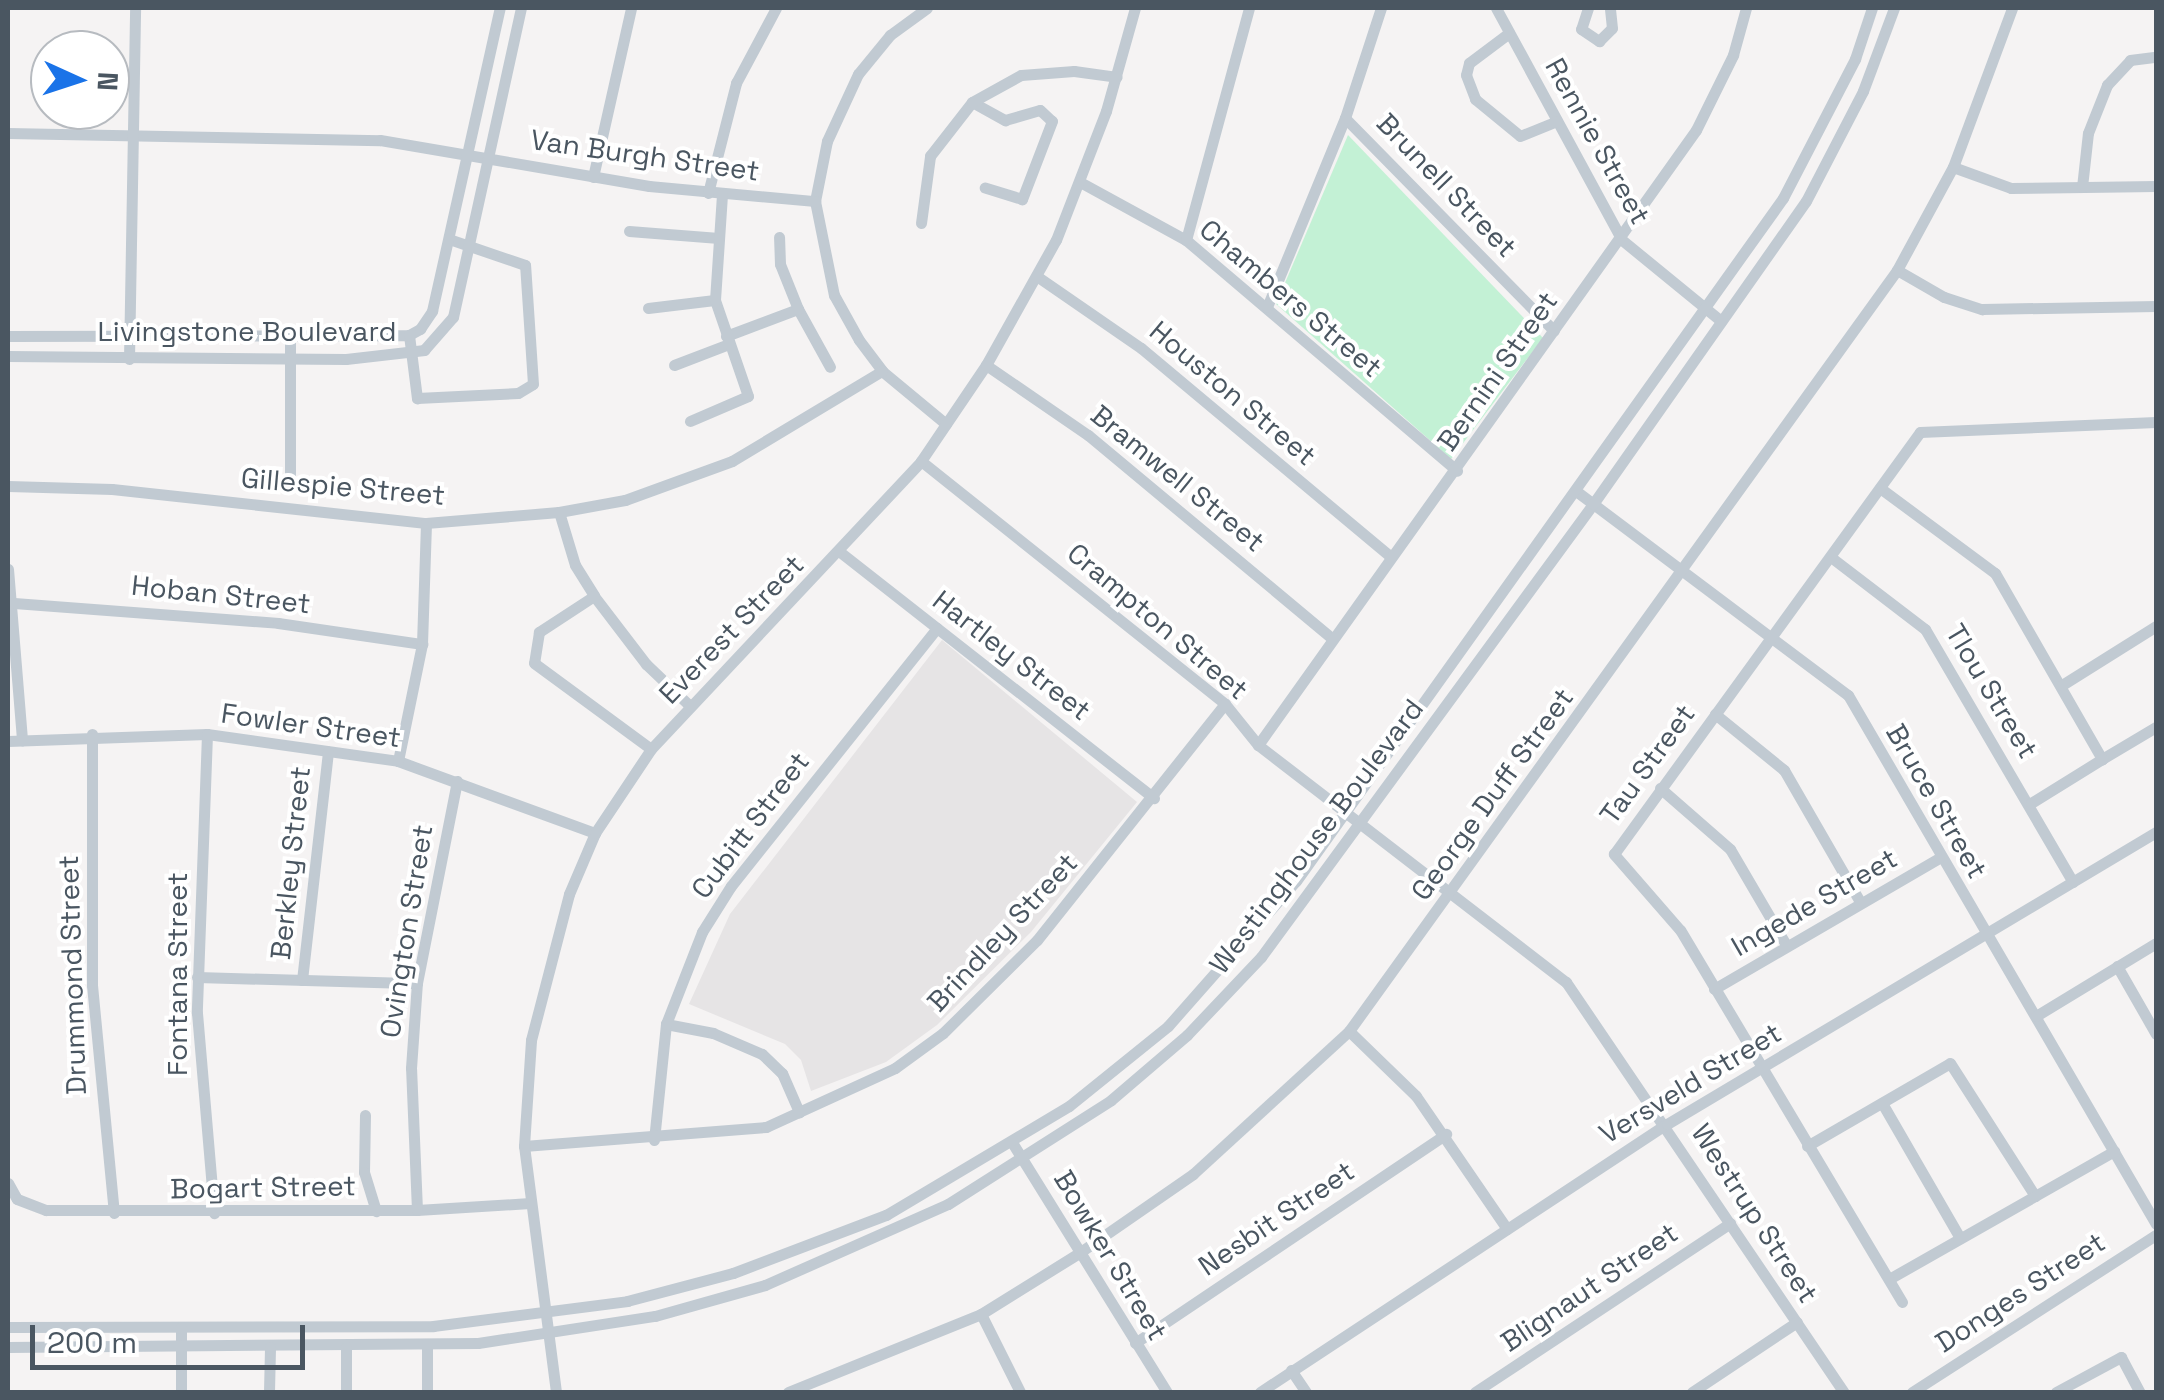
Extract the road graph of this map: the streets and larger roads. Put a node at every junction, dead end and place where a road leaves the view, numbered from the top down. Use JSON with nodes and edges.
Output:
{"nodes":[{"id":1,"x":134,"y":8,"type":"edge"},
{"id":2,"x":500,"y":8,"type":"edge"},
{"id":3,"x":520,"y":8,"type":"edge"},
{"id":4,"x":631,"y":8,"type":"edge"},
{"id":5,"x":776,"y":8,"type":"edge"},
{"id":6,"x":928,"y":8,"type":"edge"},
{"id":7,"x":1135,"y":8,"type":"edge"},
{"id":8,"x":1249,"y":8,"type":"edge"},
{"id":9,"x":1381,"y":8,"type":"edge"},
{"id":10,"x":1496,"y":8,"type":"edge"},
{"id":11,"x":1588,"y":8,"type":"edge"},
{"id":12,"x":1610,"y":8,"type":"edge"},
{"id":13,"x":1746,"y":8,"type":"edge"},
{"id":14,"x":1872,"y":8,"type":"edge"},
{"id":15,"x":1894,"y":8,"type":"edge"},
{"id":16,"x":2012,"y":8,"type":"edge"},
{"id":17,"x":1510,"y":33,"type":"junction"},
{"id":18,"x":2156,"y":57,"type":"edge"},
{"id":19,"x":1117,"y":77,"type":"junction"},
{"id":20,"x":972,"y":102,"type":"junction"},
{"id":21,"x":1345,"y":118,"type":"junction"},
{"id":22,"x":1557,"y":120,"type":"junction"},
{"id":23,"x":8,"y":133,"type":"edge"},
{"id":24,"x":134,"y":134,"type":"junction"},
{"id":25,"x":470,"y":152,"type":"junction"},
{"id":26,"x":489,"y":156,"type":"junction"},
{"id":27,"x":1953,"y":167,"type":"junction"},
{"id":28,"x":594,"y":177,"type":"junction"},
{"id":29,"x":1080,"y":182,"type":"junction"},
{"id":30,"x":2156,"y":186,"type":"edge"},
{"id":31,"x":2082,"y":187,"type":"junction"},
{"id":32,"x":985,"y":188,"type":"dead end"},
{"id":33,"x":715,"y":194,"type":"junction"},
{"id":34,"x":815,"y":201,"type":"junction"},
{"id":35,"x":920,"y":223,"type":"dead end"},
{"id":36,"x":629,"y":232,"type":"dead end"},
{"id":37,"x":780,"y":237,"type":"dead end"},
{"id":38,"x":719,"y":238,"type":"junction"},
{"id":39,"x":450,"y":239,"type":"junction"},
{"id":40,"x":1186,"y":240,"type":"junction"},
{"id":41,"x":1622,"y":240,"type":"junction"},
{"id":42,"x":470,"y":244,"type":"junction"},
{"id":43,"x":1897,"y":270,"type":"junction"},
{"id":44,"x":1038,"y":277,"type":"junction"},
{"id":45,"x":715,"y":300,"type":"junction"},
{"id":46,"x":1267,"y":306,"type":"junction"},
{"id":47,"x":2156,"y":306,"type":"edge"},
{"id":48,"x":648,"y":308,"type":"dead end"},
{"id":49,"x":798,"y":308,"type":"junction"},
{"id":50,"x":1705,"y":308,"type":"junction"},
{"id":51,"x":1722,"y":321,"type":"junction"},
{"id":52,"x":1554,"y":331,"type":"junction"},
{"id":53,"x":409,"y":334,"type":"junction"},
{"id":54,"x":8,"y":336,"type":"edge"},
{"id":55,"x":132,"y":336,"type":"junction"},
{"id":56,"x":290,"y":336,"type":"junction"},
{"id":57,"x":727,"y":340,"type":"junction"},
{"id":58,"x":410,"y":355,"type":"junction"},
{"id":59,"x":8,"y":356,"type":"edge"},
{"id":60,"x":289,"y":358,"type":"junction"},
{"id":61,"x":129,"y":359,"type":"junction"},
{"id":62,"x":674,"y":365,"type":"dead end"},
{"id":63,"x":986,"y":365,"type":"junction"},
{"id":64,"x":830,"y":367,"type":"dead end"},
{"id":65,"x":882,"y":371,"type":"junction"},
{"id":66,"x":690,"y":422,"type":"dead end"},
{"id":67,"x":2156,"y":422,"type":"edge"},
{"id":68,"x":946,"y":424,"type":"junction"},
{"id":69,"x":921,"y":461,"type":"junction"},
{"id":70,"x":1457,"y":471,"type":"junction"},
{"id":71,"x":290,"y":484,"type":"dead end"},
{"id":72,"x":8,"y":486,"type":"edge"},
{"id":73,"x":1880,"y":488,"type":"junction"},
{"id":74,"x":1576,"y":491,"type":"junction"},
{"id":75,"x":1593,"y":504,"type":"junction"},
{"id":76,"x":559,"y":512,"type":"junction"},
{"id":77,"x":426,"y":523,"type":"junction"},
{"id":78,"x":840,"y":552,"type":"junction"},
{"id":79,"x":1390,"y":556,"type":"junction"},
{"id":80,"x":1832,"y":558,"type":"junction"},
{"id":81,"x":8,"y":569,"type":"edge"},
{"id":82,"x":1683,"y":569,"type":"junction"},
{"id":83,"x":594,"y":596,"type":"junction"},
{"id":84,"x":14,"y":603,"type":"junction"},
{"id":85,"x":2156,"y":626,"type":"edge"},
{"id":86,"x":937,"y":628,"type":"junction"},
{"id":87,"x":1771,"y":634,"type":"junction"},
{"id":88,"x":1332,"y":638,"type":"junction"},
{"id":89,"x":422,"y":644,"type":"junction"},
{"id":90,"x":2062,"y":684,"type":"junction"},
{"id":91,"x":1224,"y":704,"type":"junction"},
{"id":92,"x":690,"y":706,"type":"junction"},
{"id":93,"x":1715,"y":714,"type":"junction"},
{"id":94,"x":2156,"y":727,"type":"edge"},
{"id":95,"x":92,"y":734,"type":"junction"},
{"id":96,"x":207,"y":734,"type":"junction"},
{"id":97,"x":22,"y":740,"type":"junction"},
{"id":98,"x":8,"y":741,"type":"edge"},
{"id":99,"x":1258,"y":745,"type":"junction"},
{"id":100,"x":652,"y":749,"type":"junction"},
{"id":101,"x":328,"y":751,"type":"junction"},
{"id":102,"x":2102,"y":759,"type":"junction"},
{"id":103,"x":398,"y":761,"type":"junction"},
{"id":104,"x":457,"y":780,"type":"junction"},
{"id":105,"x":1660,"y":788,"type":"junction"},
{"id":106,"x":1154,"y":798,"type":"junction"},
{"id":107,"x":2031,"y":803,"type":"junction"},
{"id":108,"x":1344,"y":815,"type":"junction"},
{"id":109,"x":1358,"y":824,"type":"junction"},
{"id":110,"x":2156,"y":832,"type":"edge"},
{"id":111,"x":595,"y":833,"type":"junction"},
{"id":112,"x":1940,"y":858,"type":"junction"},
{"id":113,"x":2073,"y":882,"type":"junction"},
{"id":114,"x":1452,"y":892,"type":"junction"},
{"id":115,"x":1860,"y":900,"type":"junction"},
{"id":116,"x":1986,"y":934,"type":"junction"},
{"id":117,"x":2156,"y":942,"type":"edge"},
{"id":118,"x":1786,"y":945,"type":"junction"},
{"id":119,"x":2117,"y":966,"type":"junction"},
{"id":120,"x":197,"y":977,"type":"junction"},
{"id":121,"x":302,"y":980,"type":"junction"},
{"id":122,"x":417,"y":983,"type":"junction"},
{"id":123,"x":1714,"y":989,"type":"junction"},
{"id":124,"x":2036,"y":1016,"type":"junction"},
{"id":125,"x":666,"y":1024,"type":"junction"},
{"id":126,"x":1349,"y":1031,"type":"junction"},
{"id":127,"x":2156,"y":1034,"type":"edge"},
{"id":128,"x":1760,"y":1069,"type":"junction"},
{"id":129,"x":1882,"y":1103,"type":"junction"},
{"id":130,"x":799,"y":1112,"type":"junction"},
{"id":131,"x":365,"y":1115,"type":"dead end"},
{"id":132,"x":1667,"y":1124,"type":"junction"},
{"id":133,"x":1446,"y":1134,"type":"junction"},
{"id":134,"x":654,"y":1140,"type":"junction"},
{"id":135,"x":1013,"y":1144,"type":"junction"},
{"id":136,"x":524,"y":1146,"type":"junction"},
{"id":137,"x":1807,"y":1146,"type":"junction"},
{"id":138,"x":2114,"y":1150,"type":"junction"},
{"id":139,"x":1025,"y":1161,"type":"junction"},
{"id":140,"x":8,"y":1183,"type":"edge"},
{"id":141,"x":2035,"y":1196,"type":"junction"},
{"id":142,"x":530,"y":1203,"type":"junction"},
{"id":143,"x":417,"y":1210,"type":"junction"},
{"id":144,"x":376,"y":1211,"type":"junction"},
{"id":145,"x":114,"y":1213,"type":"junction"},
{"id":146,"x":214,"y":1213,"type":"junction"},
{"id":147,"x":1730,"y":1223,"type":"junction"},
{"id":148,"x":2156,"y":1224,"type":"edge"},
{"id":149,"x":1507,"y":1229,"type":"junction"},
{"id":150,"x":2156,"y":1235,"type":"edge"},
{"id":151,"x":1960,"y":1238,"type":"junction"},
{"id":152,"x":1079,"y":1253,"type":"junction"},
{"id":153,"x":1889,"y":1279,"type":"junction"},
{"id":154,"x":1902,"y":1302,"type":"dead end"},
{"id":155,"x":982,"y":1314,"type":"junction"},
{"id":156,"x":546,"y":1315,"type":"junction"},
{"id":157,"x":1797,"y":1322,"type":"junction"},
{"id":158,"x":181,"y":1326,"type":"junction"},
{"id":159,"x":8,"y":1328,"type":"edge"},
{"id":160,"x":549,"y":1336,"type":"junction"},
{"id":161,"x":1135,"y":1343,"type":"junction"},
{"id":162,"x":426,"y":1344,"type":"junction"},
{"id":163,"x":182,"y":1346,"type":"junction"},
{"id":164,"x":346,"y":1346,"type":"junction"},
{"id":165,"x":8,"y":1347,"type":"edge"},
{"id":166,"x":270,"y":1347,"type":"junction"},
{"id":167,"x":1291,"y":1370,"type":"junction"},
{"id":168,"x":181,"y":1392,"type":"edge"},
{"id":169,"x":269,"y":1392,"type":"edge"},
{"id":170,"x":346,"y":1392,"type":"edge"},
{"id":171,"x":427,"y":1392,"type":"edge"},
{"id":172,"x":556,"y":1392,"type":"edge"},
{"id":173,"x":788,"y":1392,"type":"edge"},
{"id":174,"x":1020,"y":1392,"type":"edge"},
{"id":175,"x":1167,"y":1392,"type":"edge"},
{"id":176,"x":1260,"y":1392,"type":"edge"},
{"id":177,"x":1306,"y":1392,"type":"edge"},
{"id":178,"x":1475,"y":1392,"type":"edge"},
{"id":179,"x":1692,"y":1392,"type":"edge"},
{"id":180,"x":1844,"y":1392,"type":"edge"},
{"id":181,"x":1912,"y":1392,"type":"edge"},
{"id":182,"x":2056,"y":1392,"type":"edge"},
{"id":183,"x":2140,"y":1392,"type":"edge"}],
"edges":[{"from":1,"to":24,"type":"street"},
{"from":2,"to":25,"type":"street","name":"Livingstone Boulevard"},
{"from":3,"to":26,"type":"street","name":"Livingstone Boulevard"},
{"from":4,"to":28,"type":"street"},
{"from":5,"to":33,"type":"street"},
{"from":6,"to":34,"type":"street"},
{"from":7,"to":19,"type":"street","name":"Everest Street"},
{"from":8,"to":40,"type":"street"},
{"from":9,"to":21,"type":"street"},
{"from":10,"to":17,"type":"street","name":"Rennie Street"},
{"from":11,"to":12,"type":"street"},
{"from":13,"to":41,"type":"street","name":"Bernini Street"},
{"from":14,"to":50,"type":"street","name":"Westinghouse Boulevard"},
{"from":15,"to":51,"type":"street","name":"Westinghouse Boulevard"},
{"from":16,"to":27,"type":"street","name":"George Duff Street"},
{"from":17,"to":22,"type":"street","name":"Rennie Street"},
{"from":17,"to":22,"type":"street"},
{"from":18,"to":31,"type":"street"},
{"from":19,"to":20,"type":"street"},
{"from":19,"to":29,"type":"street","name":"Everest Street"},
{"from":20,"to":32,"type":"street"},
{"from":20,"to":35,"type":"street"},
{"from":21,"to":46,"type":"street"},
{"from":21,"to":52,"type":"street","name":"Brunell Street"},
{"from":22,"to":41,"type":"street","name":"Rennie Street"},
{"from":23,"to":24,"type":"street","name":"Van Burgh Street"},
{"from":24,"to":25,"type":"street","name":"Van Burgh Street"},
{"from":24,"to":55,"type":"street"},
{"from":25,"to":26,"type":"street","name":"Van Burgh Street"},
{"from":25,"to":39,"type":"street","name":"Livingstone Boulevard"},
{"from":26,"to":28,"type":"street","name":"Van Burgh Street"},
{"from":26,"to":42,"type":"street","name":"Livingstone Boulevard"},
{"from":27,"to":31,"type":"street"},
{"from":27,"to":43,"type":"street","name":"George Duff Street"},
{"from":28,"to":33,"type":"street","name":"Van Burgh Street"},
{"from":29,"to":40,"type":"street","name":"Chambers Street"},
{"from":29,"to":44,"type":"street","name":"Everest Street"},
{"from":30,"to":31,"type":"street"},
{"from":33,"to":34,"type":"street","name":"Van Burgh Street"},
{"from":33,"to":38,"type":"street"},
{"from":34,"to":65,"type":"street"},
{"from":36,"to":38,"type":"street"},
{"from":37,"to":49,"type":"street"},
{"from":38,"to":45,"type":"street"},
{"from":39,"to":42,"type":"street"},
{"from":39,"to":53,"type":"street","name":"Livingstone Boulevard"},
{"from":40,"to":46,"type":"street","name":"Chambers Street"},
{"from":41,"to":50,"type":"street","name":"Rennie Street"},
{"from":41,"to":52,"type":"street","name":"Bernini Street"},
{"from":42,"to":58,"type":"street","name":"Livingstone Boulevard"},
{"from":42,"to":58,"type":"street"},
{"from":43,"to":47,"type":"street"},
{"from":43,"to":82,"type":"street","name":"George Duff Street"},
{"from":44,"to":63,"type":"street","name":"Everest Street"},
{"from":44,"to":79,"type":"street","name":"Houston Street"},
{"from":45,"to":48,"type":"street"},
{"from":45,"to":57,"type":"street"},
{"from":46,"to":70,"type":"street","name":"Chambers Street"},
{"from":49,"to":57,"type":"street"},
{"from":49,"to":64,"type":"street"},
{"from":50,"to":51,"type":"street","name":"Rennie Street"},
{"from":50,"to":74,"type":"street","name":"Westinghouse Boulevard"},
{"from":51,"to":75,"type":"street","name":"Westinghouse Boulevard"},
{"from":52,"to":70,"type":"street","name":"Bernini Street"},
{"from":53,"to":56,"type":"street","name":"Livingstone Boulevard"},
{"from":53,"to":58,"type":"street"},
{"from":54,"to":55,"type":"street","name":"Livingstone Boulevard"},
{"from":55,"to":56,"type":"street","name":"Livingstone Boulevard"},
{"from":55,"to":61,"type":"street"},
{"from":56,"to":60,"type":"street"},
{"from":57,"to":62,"type":"street"},
{"from":57,"to":66,"type":"street"},
{"from":58,"to":60,"type":"street","name":"Livingstone Boulevard"},
{"from":59,"to":61,"type":"street","name":"Livingstone Boulevard"},
{"from":60,"to":61,"type":"street","name":"Livingstone Boulevard"},
{"from":60,"to":71,"type":"street"},
{"from":63,"to":68,"type":"street","name":"Everest Street"},
{"from":63,"to":88,"type":"street","name":"Bramwell Street"},
{"from":65,"to":68,"type":"street"},
{"from":65,"to":76,"type":"street","name":"Gillespie Street"},
{"from":67,"to":73,"type":"street","name":"Tau Street"},
{"from":68,"to":69,"type":"street","name":"Everest Street"},
{"from":69,"to":78,"type":"street","name":"Everest Street"},
{"from":69,"to":91,"type":"street","name":"Crampton Street"},
{"from":70,"to":79,"type":"street","name":"Bernini Street"},
{"from":72,"to":77,"type":"street","name":"Gillespie Street"},
{"from":73,"to":80,"type":"street","name":"Tau Street"},
{"from":73,"to":90,"type":"street"},
{"from":74,"to":75,"type":"street","name":"Bruce Street"},
{"from":74,"to":108,"type":"street","name":"Westinghouse Boulevard"},
{"from":75,"to":82,"type":"street","name":"Bruce Street"},
{"from":75,"to":109,"type":"street","name":"Westinghouse Boulevard"},
{"from":76,"to":77,"type":"street","name":"Gillespie Street"},
{"from":76,"to":83,"type":"street"},
{"from":77,"to":89,"type":"street"},
{"from":78,"to":86,"type":"street","name":"Hartley Street"},
{"from":78,"to":92,"type":"street","name":"Everest Street"},
{"from":79,"to":88,"type":"street","name":"Bernini Street"},
{"from":80,"to":87,"type":"street","name":"Tau Street"},
{"from":80,"to":107,"type":"street","name":"Tlou Street"},
{"from":81,"to":84,"type":"street"},
{"from":82,"to":87,"type":"street","name":"Bruce Street"},
{"from":82,"to":114,"type":"street","name":"George Duff Street"},
{"from":83,"to":92,"type":"street"},
{"from":83,"to":100,"type":"street"},
{"from":84,"to":89,"type":"street","name":"Hoban Street"},
{"from":84,"to":97,"type":"street"},
{"from":85,"to":90,"type":"street"},
{"from":86,"to":106,"type":"street","name":"Hartley Street"},
{"from":86,"to":125,"type":"street","name":"Cubitt Street"},
{"from":87,"to":93,"type":"street","name":"Tau Street"},
{"from":87,"to":112,"type":"street","name":"Bruce Street"},
{"from":88,"to":99,"type":"street","name":"Bernini Street"},
{"from":89,"to":103,"type":"street"},
{"from":90,"to":102,"type":"street"},
{"from":91,"to":99,"type":"street","name":"Crampton Street"},
{"from":91,"to":106,"type":"street","name":"Brindley Street"},
{"from":92,"to":100,"type":"street","name":"Everest Street"},
{"from":93,"to":105,"type":"street","name":"Tau Street"},
{"from":93,"to":115,"type":"street"},
{"from":94,"to":102,"type":"street"},
{"from":95,"to":96,"type":"street","name":"Fowler Street"},
{"from":95,"to":97,"type":"street","name":"Fowler Street"},
{"from":95,"to":145,"type":"street","name":"Drummond Street"},
{"from":96,"to":101,"type":"street","name":"Fowler Street"},
{"from":96,"to":120,"type":"street","name":"Fontana Street"},
{"from":97,"to":98,"type":"street","name":"Fowler Street"},
{"from":99,"to":108,"type":"street","name":"Crampton Street"},
{"from":100,"to":111,"type":"street","name":"Everest Street"},
{"from":101,"to":103,"type":"street","name":"Fowler Street"},
{"from":101,"to":121,"type":"street","name":"Berkley Street"},
{"from":102,"to":107,"type":"street"},
{"from":103,"to":104,"type":"street","name":"Fowler Street"},
{"from":104,"to":111,"type":"street","name":"Fowler Street"},
{"from":104,"to":122,"type":"street","name":"Ovington Street"},
{"from":105,"to":118,"type":"street"},
{"from":105,"to":123,"type":"street","name":"Tau Street"},
{"from":106,"to":130,"type":"street","name":"Brindley Street"},
{"from":107,"to":113,"type":"street","name":"Tlou Street"},
{"from":108,"to":109,"type":"street","name":"Crampton Street"},
{"from":108,"to":135,"type":"street","name":"Westinghouse Boulevard"},
{"from":109,"to":114,"type":"street","name":"Westrup Street"},
{"from":109,"to":139,"type":"street","name":"Westinghouse Boulevard"},
{"from":110,"to":113,"type":"street","name":"Versveld Street"},
{"from":111,"to":136,"type":"street","name":"Everest Street"},
{"from":112,"to":115,"type":"street","name":"Ingede Street"},
{"from":112,"to":116,"type":"street","name":"Bruce Street"},
{"from":113,"to":116,"type":"street","name":"Versveld Street"},
{"from":114,"to":126,"type":"street","name":"George Duff Street"},
{"from":114,"to":132,"type":"street","name":"Westrup Street"},
{"from":115,"to":118,"type":"street","name":"Ingede Street"},
{"from":116,"to":124,"type":"street","name":"Bruce Street"},
{"from":116,"to":128,"type":"street","name":"Versveld Street"},
{"from":117,"to":119,"type":"street"},
{"from":118,"to":123,"type":"street","name":"Ingede Street"},
{"from":119,"to":124,"type":"street"},
{"from":119,"to":127,"type":"street"},
{"from":120,"to":121,"type":"street"},
{"from":120,"to":146,"type":"street","name":"Fontana Street"},
{"from":121,"to":122,"type":"street"},
{"from":122,"to":143,"type":"street","name":"Ovington Street"},
{"from":123,"to":128,"type":"street","name":"Tau Street"},
{"from":124,"to":138,"type":"street","name":"Bruce Street"},
{"from":125,"to":130,"type":"street"},
{"from":125,"to":134,"type":"street","name":"Cubitt Street"},
{"from":126,"to":133,"type":"street"},
{"from":126,"to":152,"type":"street","name":"George Duff Street"},
{"from":128,"to":132,"type":"street","name":"Versveld Street"},
{"from":128,"to":137,"type":"street","name":"Tau Street"},
{"from":129,"to":137,"type":"street"},
{"from":129,"to":141,"type":"street"},
{"from":129,"to":151,"type":"street"},
{"from":130,"to":134,"type":"street","name":"Brindley Street"},
{"from":131,"to":144,"type":"street"},
{"from":132,"to":147,"type":"street","name":"Westrup Street"},
{"from":132,"to":149,"type":"street","name":"Versveld Street"},
{"from":133,"to":149,"type":"street"},
{"from":133,"to":161,"type":"street","name":"Nesbit Street"},
{"from":134,"to":136,"type":"street","name":"Brindley Street"},
{"from":135,"to":139,"type":"street","name":"Bowker Street"},
{"from":135,"to":156,"type":"street","name":"Westinghouse Boulevard"},
{"from":136,"to":142,"type":"street","name":"Everest Street"},
{"from":137,"to":153,"type":"street","name":"Tau Street"},
{"from":138,"to":141,"type":"street"},
{"from":138,"to":148,"type":"street","name":"Bruce Street"},
{"from":139,"to":152,"type":"street","name":"Bowker Street"},
{"from":139,"to":160,"type":"street","name":"Westinghouse Boulevard"},
{"from":140,"to":145,"type":"street","name":"Bogart Street"},
{"from":141,"to":151,"type":"street"},
{"from":142,"to":143,"type":"street","name":"Bogart Street"},
{"from":142,"to":156,"type":"street","name":"Everest Street"},
{"from":143,"to":144,"type":"street","name":"Bogart Street"},
{"from":144,"to":146,"type":"street","name":"Bogart Street"},
{"from":145,"to":146,"type":"street","name":"Bogart Street"},
{"from":147,"to":157,"type":"street","name":"Westrup Street"},
{"from":147,"to":178,"type":"street","name":"Blignaut Street"},
{"from":149,"to":167,"type":"street","name":"Versveld Street"},
{"from":150,"to":181,"type":"street","name":"Donges Street"},
{"from":151,"to":153,"type":"street"},
{"from":152,"to":155,"type":"street","name":"George Duff Street"},
{"from":152,"to":161,"type":"street","name":"Bowker Street"},
{"from":153,"to":154,"type":"street","name":"Tau Street"},
{"from":155,"to":173,"type":"street","name":"George Duff Street"},
{"from":155,"to":174,"type":"street"},
{"from":156,"to":158,"type":"street","name":"Westinghouse Boulevard"},
{"from":156,"to":160,"type":"street","name":"Everest Street"},
{"from":157,"to":179,"type":"street"},
{"from":157,"to":180,"type":"street","name":"Westrup Street"},
{"from":158,"to":159,"type":"street","name":"Westinghouse Boulevard"},
{"from":158,"to":163,"type":"street"},
{"from":160,"to":162,"type":"street","name":"Westinghouse Boulevard"},
{"from":160,"to":172,"type":"street","name":"Everest Street"},
{"from":161,"to":175,"type":"street","name":"Bowker Street"},
{"from":162,"to":164,"type":"street","name":"Westinghouse Boulevard"},
{"from":162,"to":171,"type":"street"},
{"from":163,"to":165,"type":"street","name":"Westinghouse Boulevard"},
{"from":163,"to":166,"type":"street","name":"Westinghouse Boulevard"},
{"from":163,"to":168,"type":"street"},
{"from":164,"to":166,"type":"street","name":"Westinghouse Boulevard"},
{"from":164,"to":170,"type":"street"},
{"from":166,"to":169,"type":"street"},
{"from":167,"to":176,"type":"street","name":"Versveld Street"},
{"from":167,"to":177,"type":"street"},
{"from":182,"to":183,"type":"street"}]}
